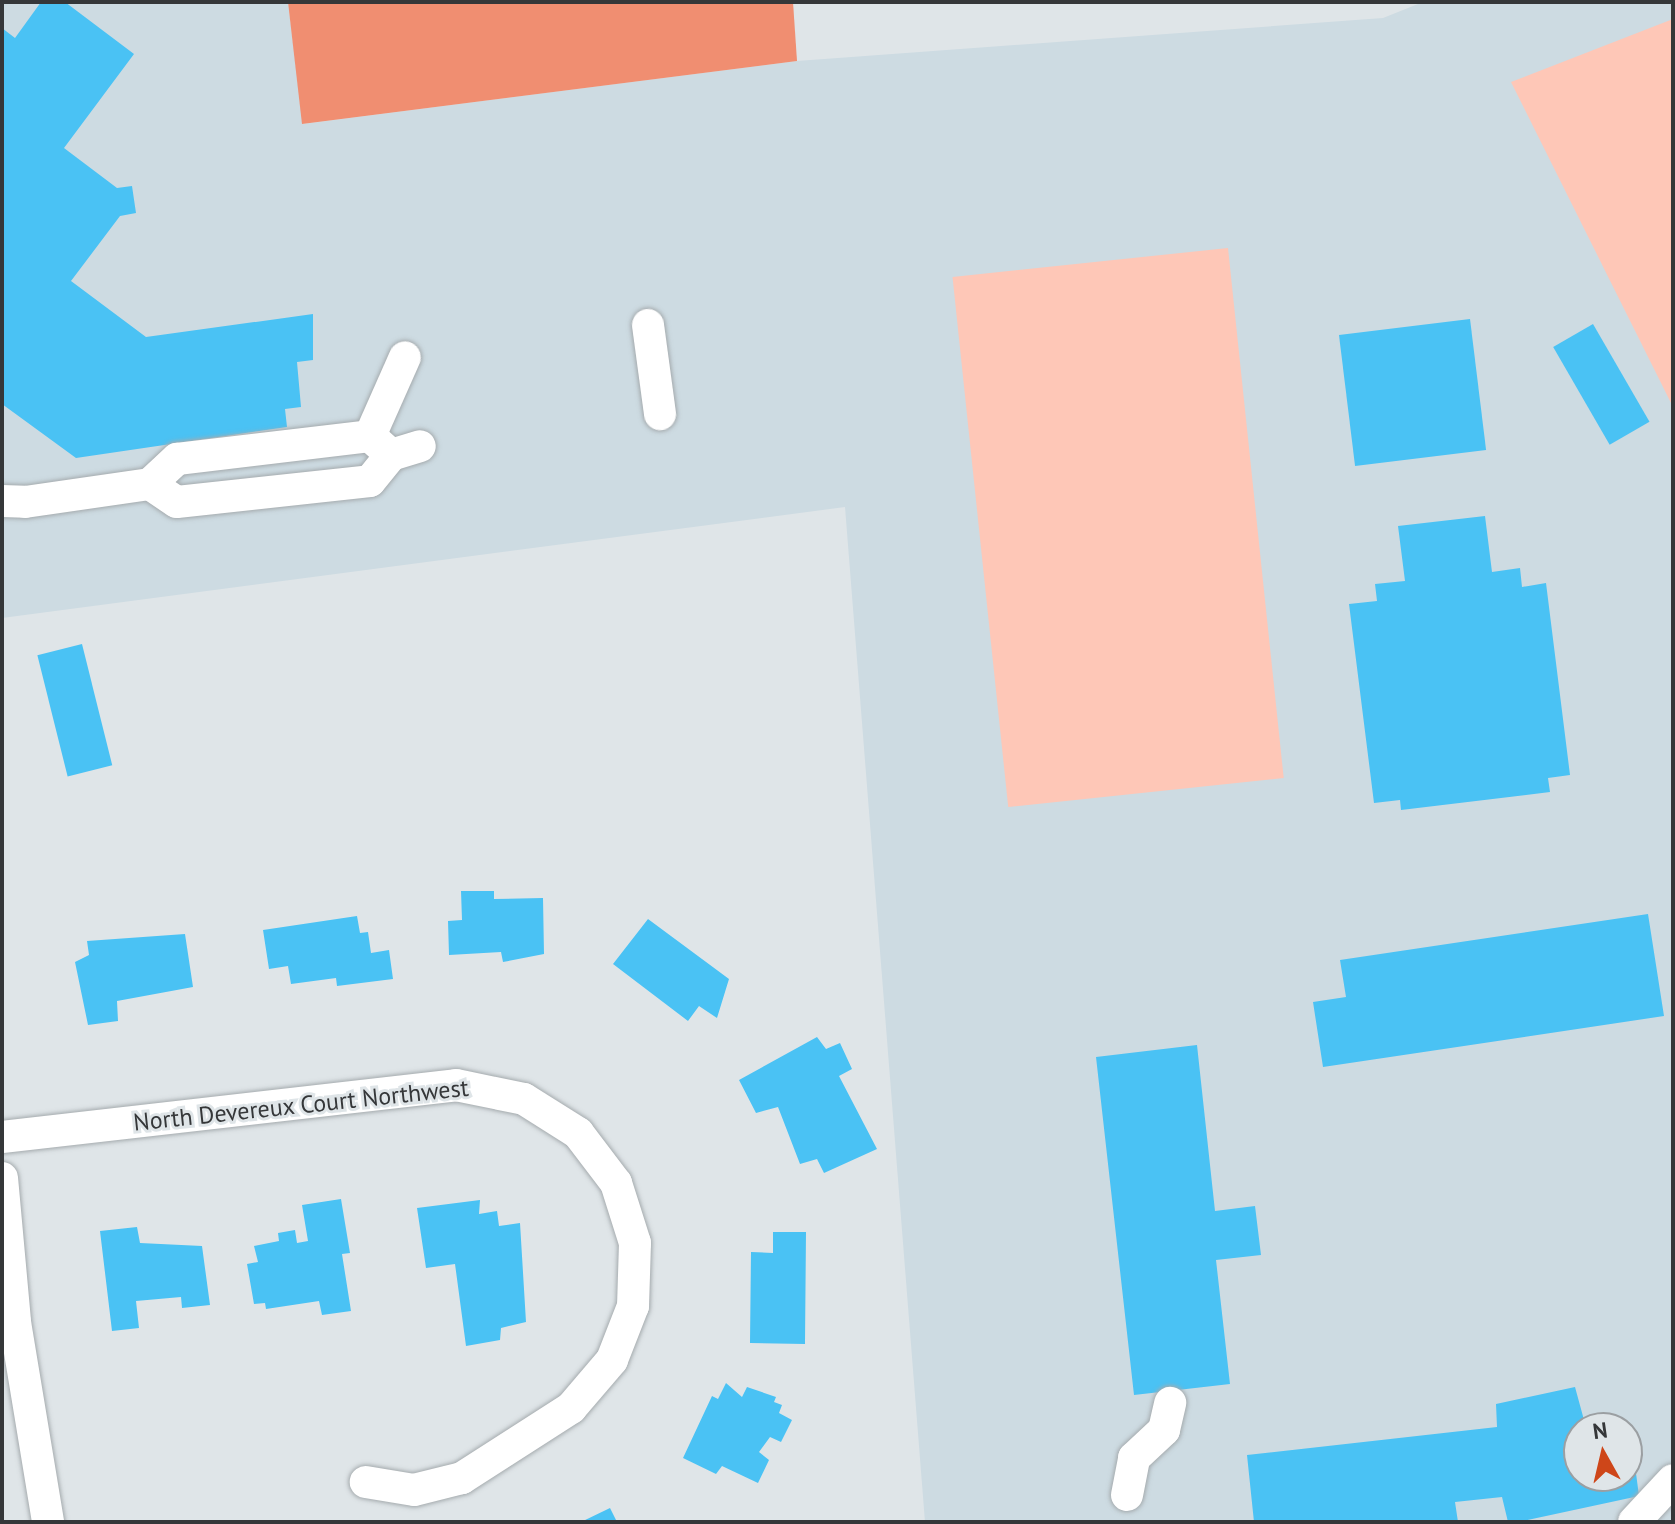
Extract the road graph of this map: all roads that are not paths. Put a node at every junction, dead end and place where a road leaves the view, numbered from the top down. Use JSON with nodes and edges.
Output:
{"nodes":[{"id":1,"x":648,"y":325,"type":"dead end"},
{"id":2,"x":405,"y":357,"type":"dead end"},
{"id":3,"x":660,"y":414,"type":"dead end"},
{"id":4,"x":394,"y":446,"type":"junction"},
{"id":5,"x":150,"y":484,"type":"junction"},
{"id":6,"x":2,"y":501,"type":"edge"},
{"id":7,"x":2,"y":1137,"type":"edge"},
{"id":8,"x":2,"y":1178,"type":"edge"},
{"id":9,"x":1170,"y":1403,"type":"dead end"},
{"id":10,"x":1673,"y":1480,"type":"edge"},
{"id":11,"x":366,"y":1482,"type":"dead end"},
{"id":12,"x":1127,"y":1495,"type":"dead end"},
{"id":13,"x":48,"y":1522,"type":"edge"},
{"id":14,"x":1634,"y":1522,"type":"edge"}],
"edges":[{"from":1,"to":3,"type":"street"},
{"from":2,"to":4,"type":"street"},
{"from":4,"to":5,"type":"street"},
{"from":4,"to":5,"type":"street"},
{"from":5,"to":6,"type":"street"},
{"from":7,"to":11,"type":"street","name":"North Devereux Court Northwest"},
{"from":8,"to":13,"type":"street"},
{"from":9,"to":12,"type":"street"},
{"from":10,"to":14,"type":"street"}]}
